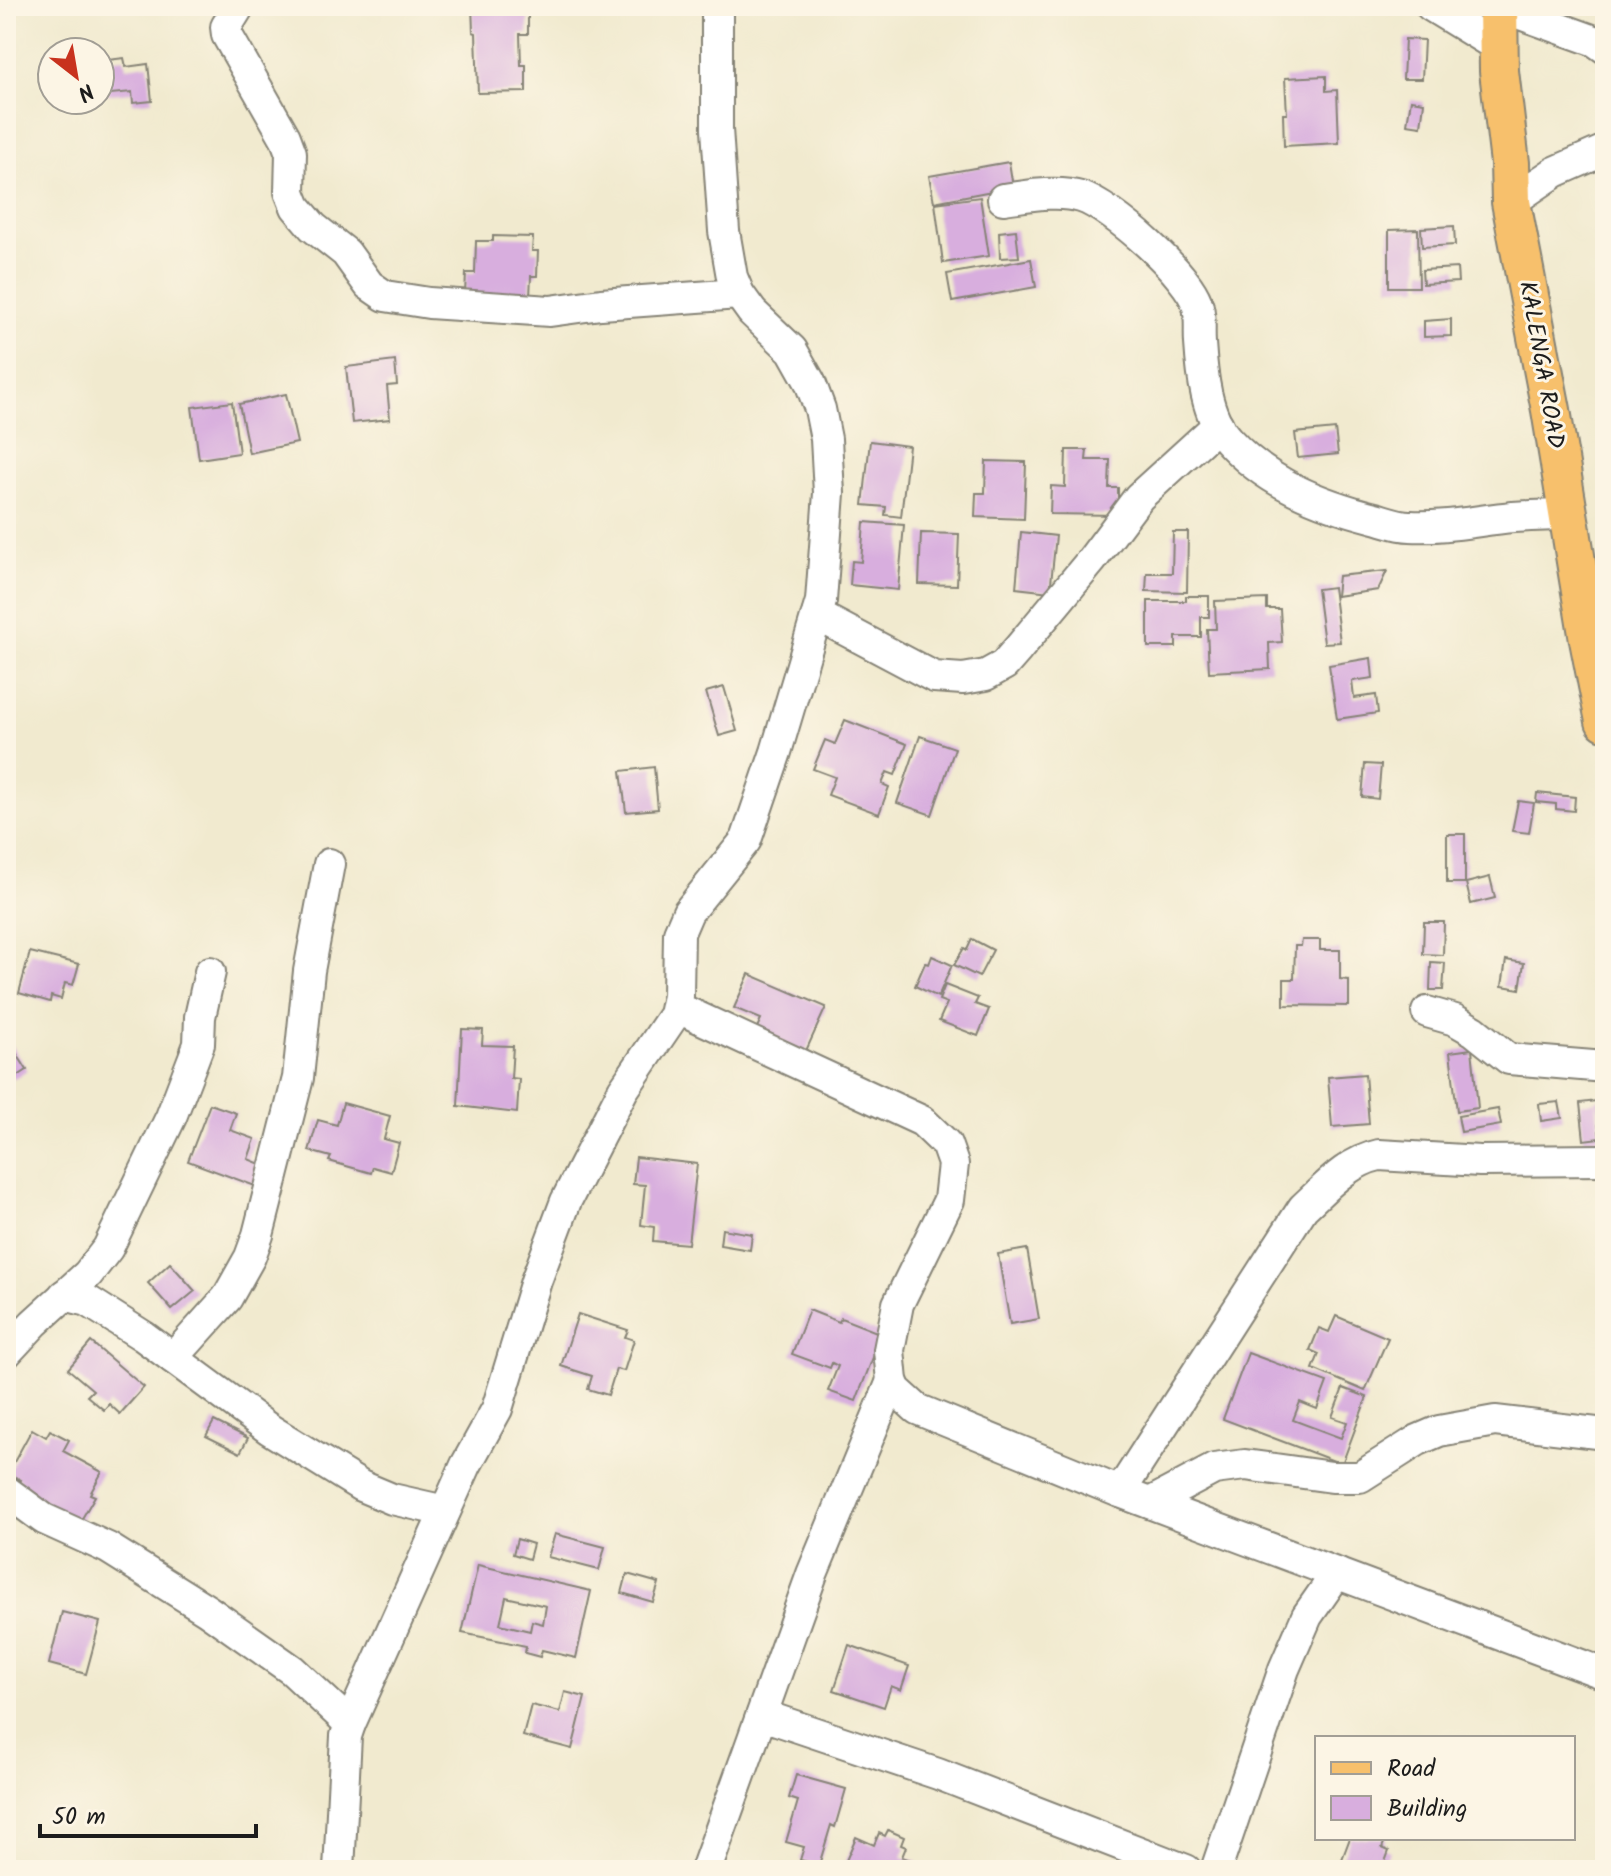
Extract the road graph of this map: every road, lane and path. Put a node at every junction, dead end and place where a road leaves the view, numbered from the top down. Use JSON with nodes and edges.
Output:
{"nodes":[{"id":1,"x":239,"y":6,"type":"edge"},
{"id":2,"x":717,"y":6,"type":"edge"},
{"id":3,"x":1431,"y":6,"type":"edge"},
{"id":4,"x":1498,"y":6,"type":"edge"},
{"id":5,"x":1498,"y":47,"type":"junction"},
{"id":6,"x":1605,"y":48,"type":"edge"},
{"id":7,"x":1605,"y":150,"type":"edge"},
{"id":8,"x":1003,"y":199,"type":"dead end"},
{"id":9,"x":1511,"y":202,"type":"junction"},
{"id":10,"x":739,"y":294,"type":"junction"},
{"id":11,"x":1218,"y":425,"type":"junction"},
{"id":12,"x":1567,"y":515,"type":"junction"},
{"id":13,"x":817,"y":615,"type":"junction"},
{"id":14,"x":1605,"y":721,"type":"edge"},
{"id":15,"x":329,"y":864,"type":"dead end"},
{"id":16,"x":210,"y":972,"type":"dead end"},
{"id":17,"x":676,"y":1007,"type":"junction"},
{"id":18,"x":1427,"y":1012,"type":"dead end"},
{"id":19,"x":1605,"y":1067,"type":"edge"},
{"id":20,"x":1605,"y":1160,"type":"edge"},
{"id":21,"x":64,"y":1295,"type":"junction"},
{"id":22,"x":6,"y":1353,"type":"edge"},
{"id":23,"x":173,"y":1358,"type":"junction"},
{"id":24,"x":892,"y":1381,"type":"junction"},
{"id":25,"x":1605,"y":1434,"type":"edge"},
{"id":26,"x":6,"y":1491,"type":"edge"},
{"id":27,"x":1120,"y":1492,"type":"junction"},
{"id":28,"x":1150,"y":1503,"type":"junction"},
{"id":29,"x":445,"y":1511,"type":"junction"},
{"id":30,"x":1337,"y":1573,"type":"junction"},
{"id":31,"x":1605,"y":1674,"type":"edge"},
{"id":32,"x":762,"y":1715,"type":"junction"},
{"id":33,"x":350,"y":1724,"type":"junction"},
{"id":34,"x":339,"y":1870,"type":"edge"},
{"id":35,"x":706,"y":1870,"type":"edge"},
{"id":36,"x":1186,"y":1870,"type":"edge"},
{"id":37,"x":1216,"y":1870,"type":"edge"}],
"edges":[{"from":1,"to":10,"type":"street"},
{"from":2,"to":10,"type":"street"},
{"from":3,"to":5,"type":"street"},
{"from":4,"to":5,"type":"main road","name":"KALENGA ROAD"},
{"from":4,"to":6,"type":"street"},
{"from":5,"to":9,"type":"main road","name":"KALENGA ROAD"},
{"from":7,"to":9,"type":"street"},
{"from":8,"to":11,"type":"street"},
{"from":9,"to":12,"type":"main road","name":"KALENGA ROAD"},
{"from":10,"to":13,"type":"street"},
{"from":11,"to":12,"type":"street"},
{"from":11,"to":13,"type":"street"},
{"from":12,"to":14,"type":"main road","name":"KALENGA ROAD"},
{"from":13,"to":17,"type":"street"},
{"from":15,"to":23,"type":"street"},
{"from":16,"to":21,"type":"street"},
{"from":17,"to":24,"type":"street"},
{"from":17,"to":29,"type":"street"},
{"from":18,"to":19,"type":"street"},
{"from":20,"to":27,"type":"street"},
{"from":21,"to":22,"type":"street"},
{"from":21,"to":23,"type":"street"},
{"from":23,"to":29,"type":"street"},
{"from":24,"to":27,"type":"street"},
{"from":24,"to":32,"type":"street"},
{"from":25,"to":28,"type":"street"},
{"from":26,"to":33,"type":"street"},
{"from":27,"to":28,"type":"street"},
{"from":28,"to":30,"type":"street"},
{"from":29,"to":33,"type":"street"},
{"from":30,"to":31,"type":"street"},
{"from":30,"to":37,"type":"street"},
{"from":32,"to":35,"type":"street"},
{"from":32,"to":36,"type":"street"},
{"from":33,"to":34,"type":"street"}]}
